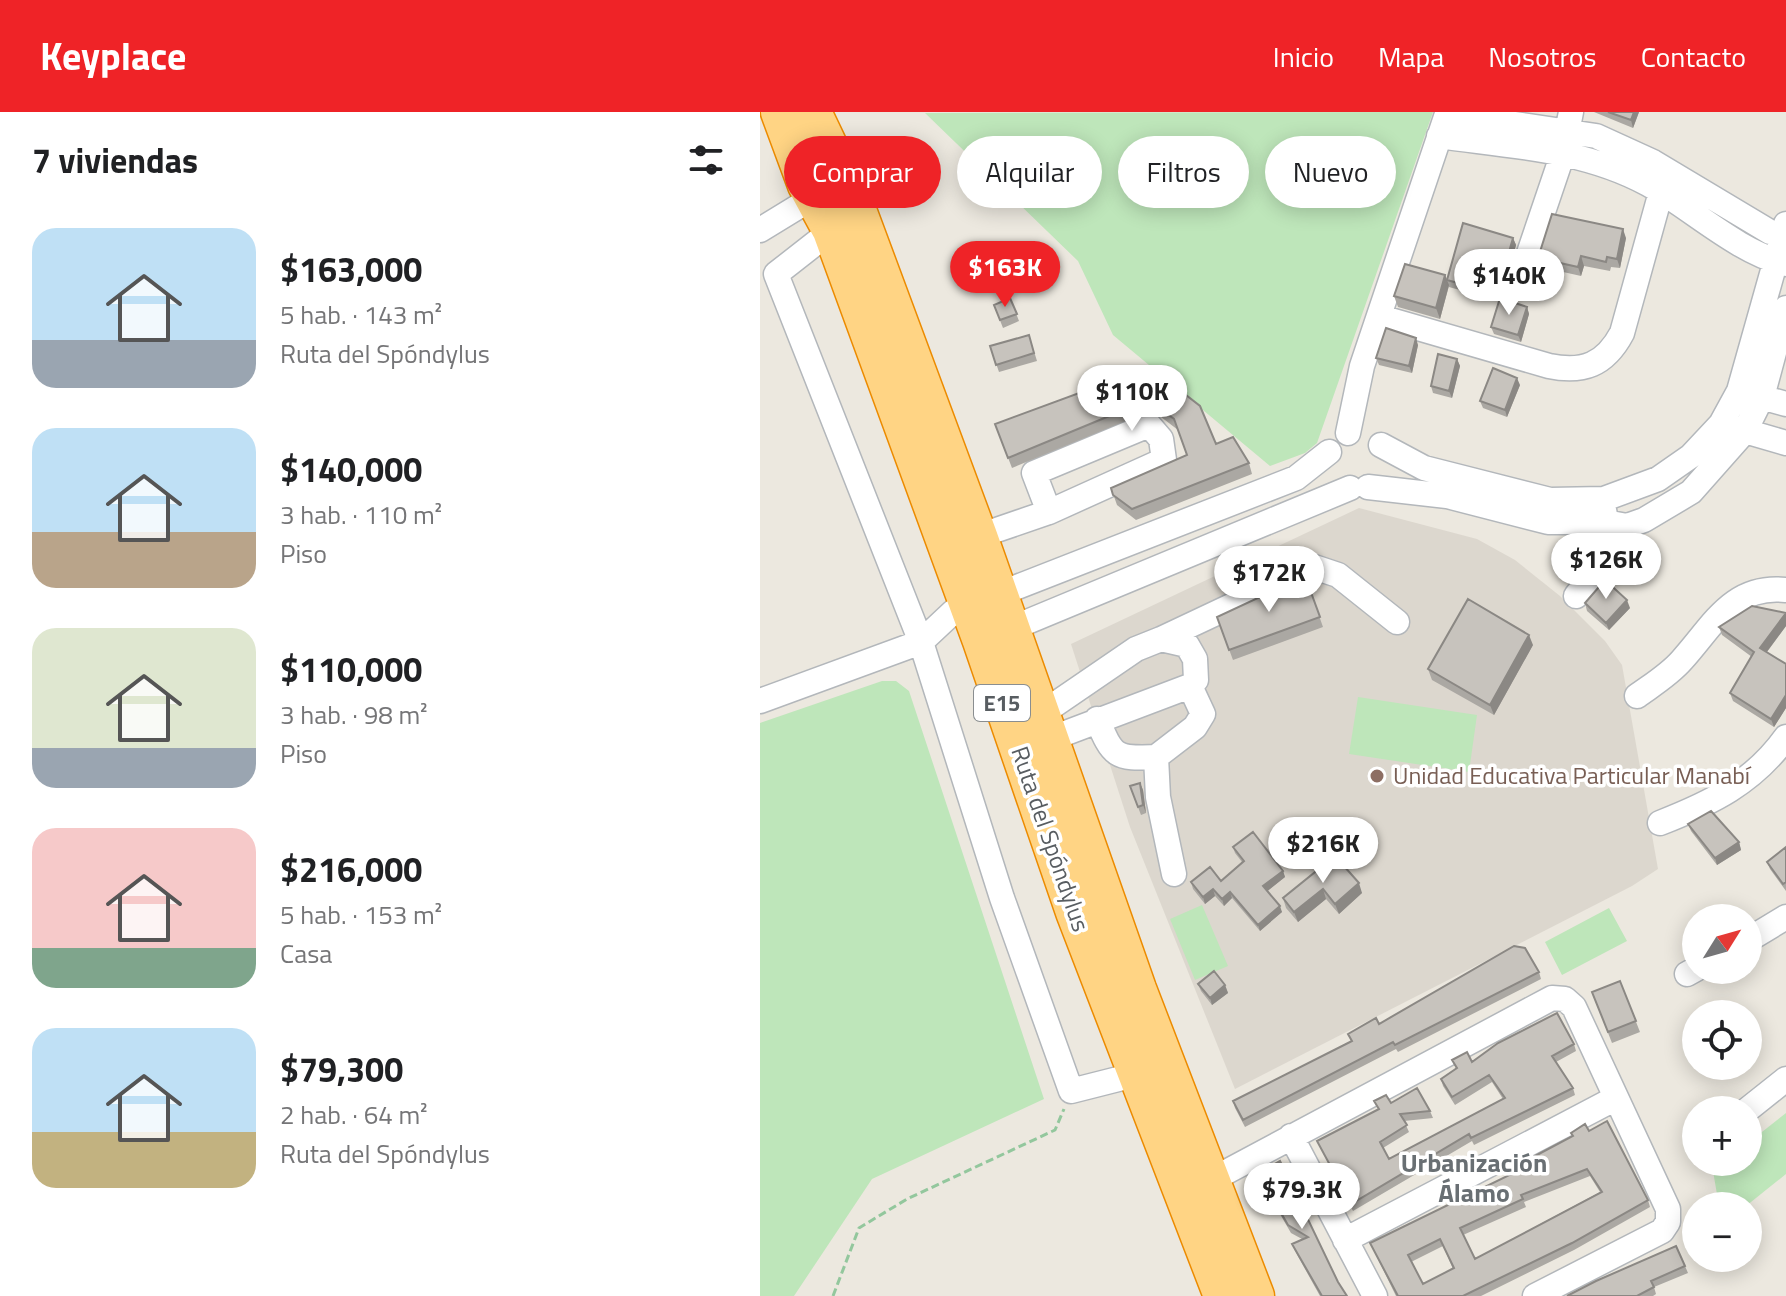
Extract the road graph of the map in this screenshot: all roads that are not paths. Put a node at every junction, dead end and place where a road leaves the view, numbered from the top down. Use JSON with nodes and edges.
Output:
{"nodes":[{"id":1,"x":779,"y":112,"type":"edge"},
{"id":2,"x":813,"y":112,"type":"edge"},
{"id":3,"x":1443,"y":125,"type":"edge"},
{"id":4,"x":1566,"y":131,"type":"edge"},
{"id":5,"x":789,"y":136,"type":"edge"},
{"id":6,"x":1668,"y":187,"type":"junction"},
{"id":7,"x":796,"y":208,"type":"edge"},
{"id":8,"x":820,"y":208,"type":"edge"},
{"id":9,"x":760,"y":230,"type":"edge"},
{"id":10,"x":831,"y":231,"type":"junction"},
{"id":11,"x":1785,"y":231,"type":"edge"},
{"id":12,"x":1780,"y":263,"type":"edge"},
{"id":13,"x":1525,"y":285,"type":"dead end"},
{"id":14,"x":1786,"y":308,"type":"edge"},
{"id":15,"x":1380,"y":317,"type":"junction"},
{"id":16,"x":1750,"y":394,"type":"junction"},
{"id":17,"x":1786,"y":404,"type":"edge"},
{"id":18,"x":1721,"y":424,"type":"junction"},
{"id":19,"x":1745,"y":431,"type":"junction"},
{"id":20,"x":1348,"y":433,"type":"junction"},
{"id":21,"x":1786,"y":443,"type":"edge"},
{"id":22,"x":1381,"y":445,"type":"junction"},
{"id":23,"x":1329,"y":452,"type":"junction"},
{"id":24,"x":1359,"y":487,"type":"junction"},
{"id":25,"x":1508,"y":501,"type":"junction"},
{"id":26,"x":1604,"y":511,"type":"junction"},
{"id":27,"x":1049,"y":512,"type":"junction"},
{"id":28,"x":1148,"y":535,"type":"junction"},
{"id":29,"x":979,"y":536,"type":"junction"},
{"id":30,"x":1160,"y":564,"type":"junction"},
{"id":31,"x":1077,"y":565,"type":"junction"},
{"id":32,"x":1786,"y":590,"type":"edge"},
{"id":33,"x":1089,"y":595,"type":"junction"},
{"id":34,"x":1576,"y":596,"type":"dead end"},
{"id":35,"x":984,"y":601,"type":"junction"},
{"id":36,"x":1397,"y":622,"type":"dead end"},
{"id":37,"x":996,"y":635,"type":"junction"},
{"id":38,"x":1161,"y":639,"type":"junction"},
{"id":39,"x":921,"y":642,"type":"junction"},
{"id":40,"x":1190,"y":686,"type":"junction"},
{"id":41,"x":1637,"y":696,"type":"dead end"},
{"id":42,"x":760,"y":701,"type":"edge"},
{"id":43,"x":1097,"y":719,"type":"junction"},
{"id":44,"x":1046,"y":726,"type":"junction"},
{"id":45,"x":1786,"y":737,"type":"edge"},
{"id":46,"x":1156,"y":757,"type":"junction"},
{"id":47,"x":1660,"y":823,"type":"dead end"},
{"id":48,"x":1174,"y":874,"type":"dead end"},
{"id":49,"x":1786,"y":917,"type":"edge"},
{"id":50,"x":1762,"y":932,"type":"edge"},
{"id":51,"x":1138,"y":1074,"type":"junction"},
{"id":52,"x":1786,"y":1079,"type":"edge"},
{"id":53,"x":1616,"y":1098,"type":"junction"},
{"id":54,"x":1762,"y":1098,"type":"edge"},
{"id":55,"x":1291,"y":1136,"type":"junction"},
{"id":56,"x":1200,"y":1186,"type":"junction"},
{"id":57,"x":1345,"y":1240,"type":"junction"},
{"id":58,"x":1222,"y":1296,"type":"edge"},
{"id":59,"x":1256,"y":1296,"type":"edge"},
{"id":60,"x":1375,"y":1296,"type":"edge"},
{"id":61,"x":1535,"y":1296,"type":"edge"}],
"edges":[{"from":1,"to":5,"type":"highway","name":"Ruta del Spóndylus","number":"E15"},
{"from":2,"to":29,"type":"highway","name":"Ruta del Spóndylus","number":"E15"},
{"from":3,"to":4,"type":"street"},
{"from":3,"to":15,"type":"street"},
{"from":4,"to":6,"type":"street"},
{"from":4,"to":13,"type":"street"},
{"from":6,"to":11,"type":"street"},
{"from":6,"to":12,"type":"street"},
{"from":6,"to":15,"type":"street"},
{"from":7,"to":9,"type":"street"},
{"from":8,"to":10,"type":"highway","name":"Ruta del Spóndylus","number":"E15"},
{"from":10,"to":35,"type":"highway","name":"Ruta del Spóndylus","number":"E15"},
{"from":10,"to":39,"type":"street"},
{"from":11,"to":12,"type":"street"},
{"from":12,"to":16,"type":"street"},
{"from":14,"to":16,"type":"street"},
{"from":15,"to":20,"type":"street"},
{"from":16,"to":17,"type":"street"},
{"from":16,"to":18,"type":"street"},
{"from":16,"to":19,"type":"street"},
{"from":18,"to":19,"type":"street"},
{"from":18,"to":26,"type":"street"},
{"from":19,"to":21,"type":"street"},
{"from":19,"to":26,"type":"street"},
{"from":20,"to":22,"type":"street"},
{"from":20,"to":23,"type":"street"},
{"from":22,"to":24,"type":"street"},
{"from":22,"to":25,"type":"street"},
{"from":23,"to":24,"type":"street"},
{"from":23,"to":28,"type":"street"},
{"from":24,"to":25,"type":"street"},
{"from":24,"to":30,"type":"street"},
{"from":25,"to":26,"type":"street"},
{"from":26,"to":34,"type":"street"},
{"from":27,"to":27,"type":"street"},
{"from":27,"to":29,"type":"street"},
{"from":28,"to":30,"type":"street"},
{"from":28,"to":31,"type":"street"},
{"from":29,"to":35,"type":"highway","name":"Ruta del Spóndylus","number":"E15"},
{"from":30,"to":33,"type":"street"},
{"from":31,"to":33,"type":"street"},
{"from":31,"to":35,"type":"street"},
{"from":32,"to":41,"type":"street"},
{"from":33,"to":37,"type":"street"},
{"from":35,"to":37,"type":"highway","name":"Ruta del Spóndylus","number":"E15"},
{"from":35,"to":39,"type":"street"},
{"from":36,"to":38,"type":"street"},
{"from":37,"to":44,"type":"highway","name":"Ruta del Spóndylus","number":"E15"},
{"from":37,"to":51,"type":"highway","name":"Ruta del Spóndylus","number":"E15"},
{"from":38,"to":40,"type":"street"},
{"from":38,"to":44,"type":"street"},
{"from":39,"to":42,"type":"street"},
{"from":39,"to":51,"type":"street"},
{"from":40,"to":43,"type":"street"},
{"from":40,"to":46,"type":"street"},
{"from":43,"to":44,"type":"street"},
{"from":43,"to":46,"type":"street"},
{"from":44,"to":56,"type":"highway","name":"Ruta del Spóndylus","number":"E15"},
{"from":45,"to":47,"type":"street"},
{"from":46,"to":48,"type":"street"},
{"from":49,"to":50,"type":"street"},
{"from":51,"to":56,"type":"highway","name":"Ruta del Spóndylus","number":"E15"},
{"from":52,"to":54,"type":"street"},
{"from":53,"to":55,"type":"street"},
{"from":53,"to":57,"type":"street"},
{"from":53,"to":61,"type":"street"},
{"from":55,"to":56,"type":"street"},
{"from":55,"to":57,"type":"street"},
{"from":56,"to":58,"type":"highway","name":"Ruta del Spóndylus","number":"E15"},
{"from":56,"to":59,"type":"highway","name":"Ruta del Spóndylus","number":"E15"},
{"from":57,"to":60,"type":"street"}]}
